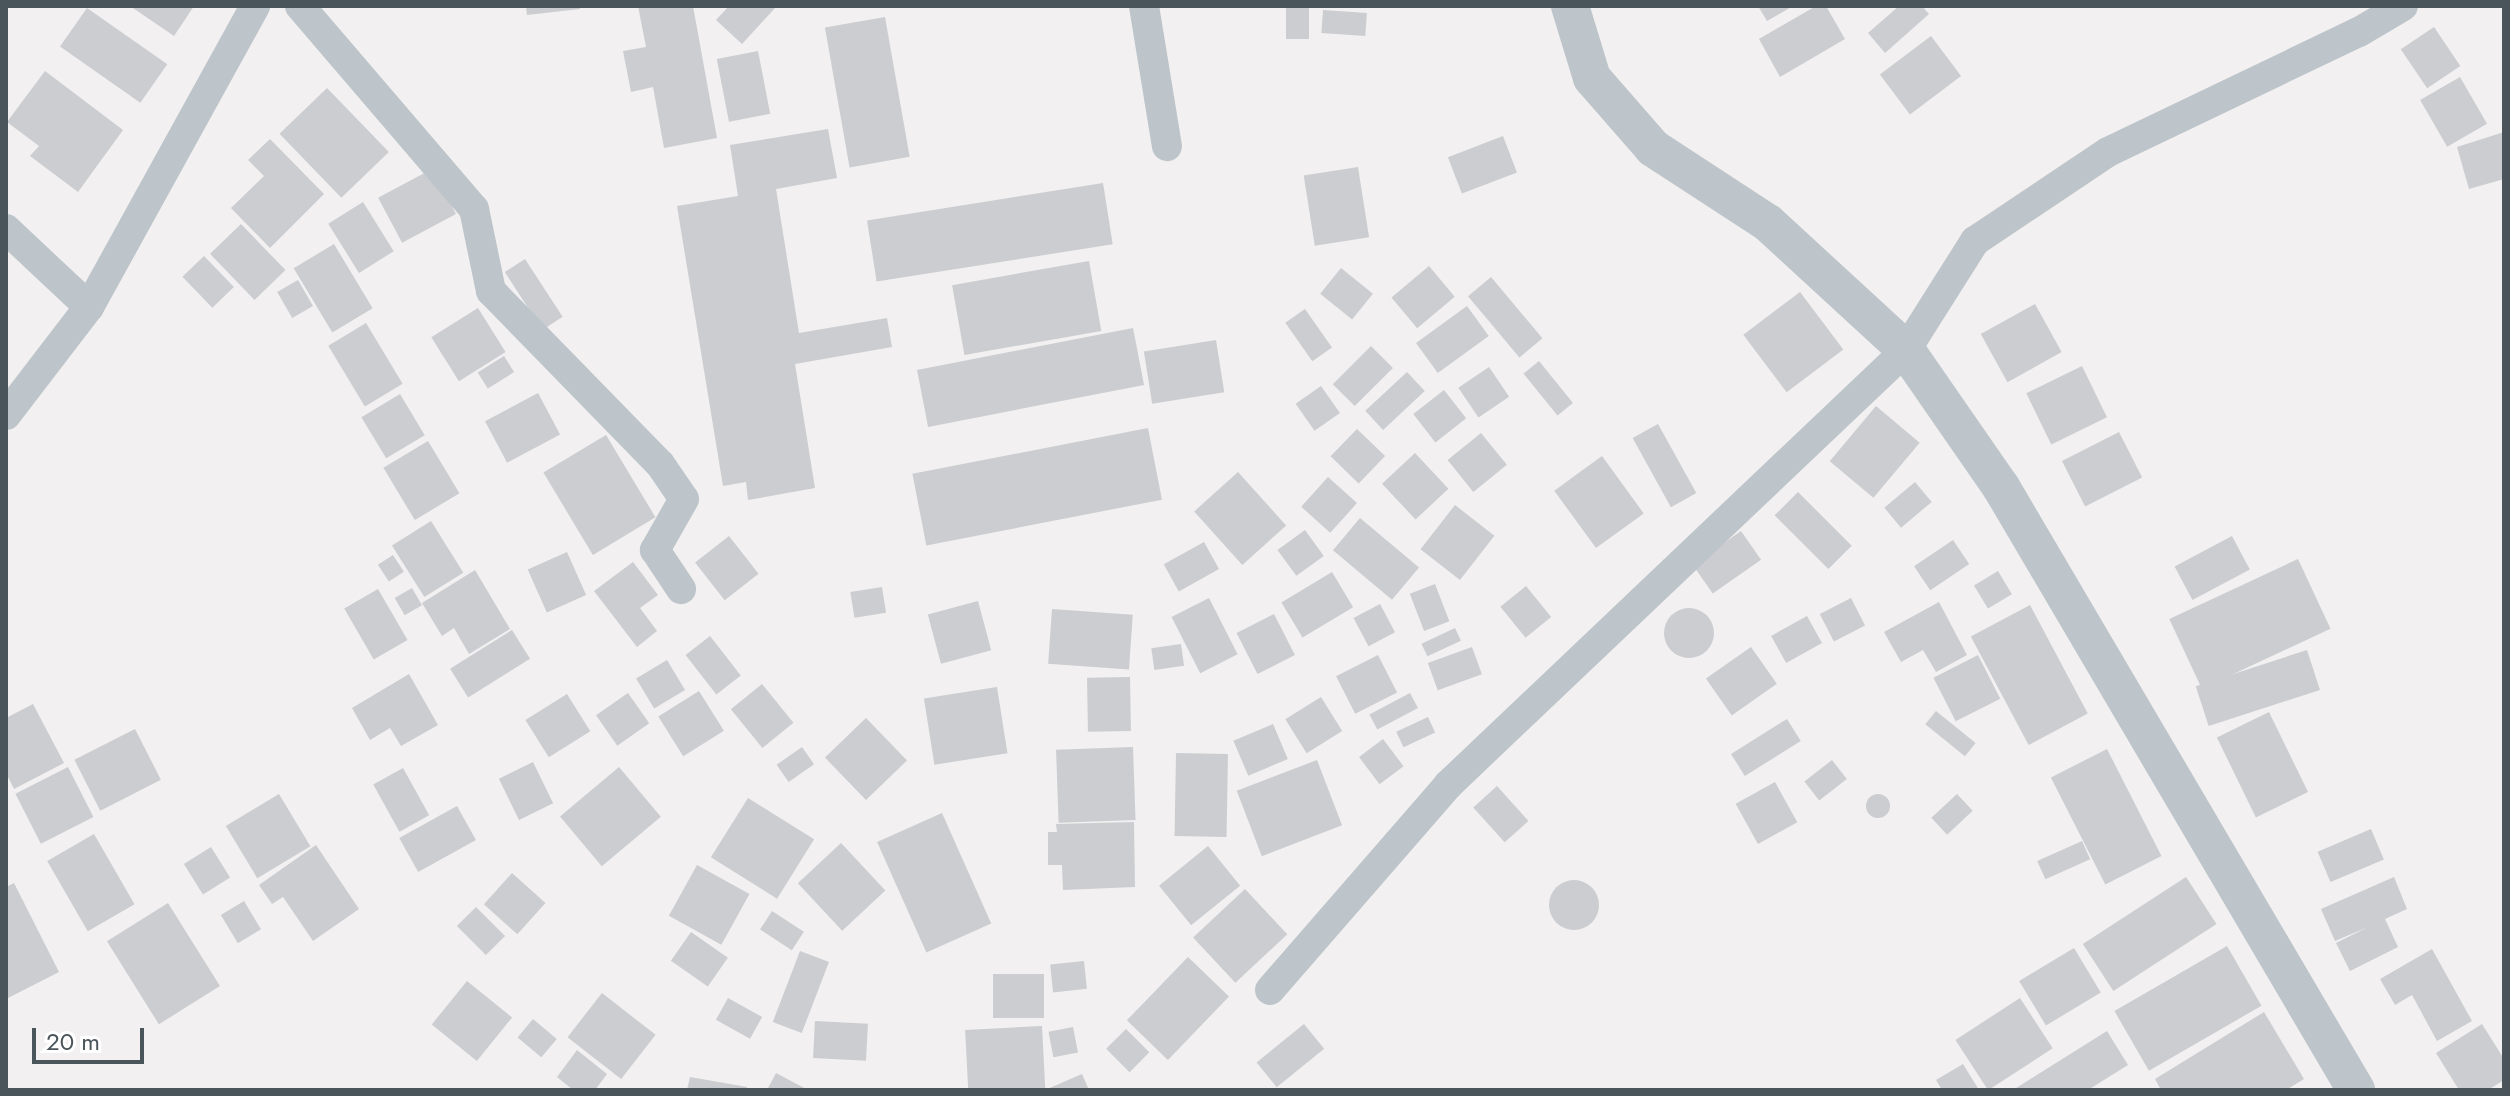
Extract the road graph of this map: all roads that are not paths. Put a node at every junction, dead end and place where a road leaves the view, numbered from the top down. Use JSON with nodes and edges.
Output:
{"nodes":[{"id":1,"x":255,"y":6,"type":"edge"},
{"id":2,"x":300,"y":6,"type":"edge"},
{"id":3,"x":1144,"y":6,"type":"edge"},
{"id":4,"x":1570,"y":6,"type":"edge"},
{"id":5,"x":2403,"y":6,"type":"edge"},
{"id":6,"x":1167,"y":146,"type":"dead end"},
{"id":7,"x":6,"y":229,"type":"edge"},
{"id":8,"x":89,"y":307,"type":"junction"},
{"id":9,"x":1906,"y":350,"type":"junction"},
{"id":10,"x":6,"y":415,"type":"edge"},
{"id":11,"x":681,"y":589,"type":"dead end"},
{"id":12,"x":1270,"y":990,"type":"dead end"},
{"id":13,"x":2356,"y":1090,"type":"edge"}],
"edges":[{"from":1,"to":8,"type":"street"},
{"from":2,"to":11,"type":"street"},
{"from":3,"to":6,"type":"street"},
{"from":4,"to":9,"type":"street"},
{"from":5,"to":9,"type":"street"},
{"from":7,"to":8,"type":"street"},
{"from":8,"to":10,"type":"street"},
{"from":9,"to":12,"type":"street"},
{"from":9,"to":13,"type":"street"}]}
